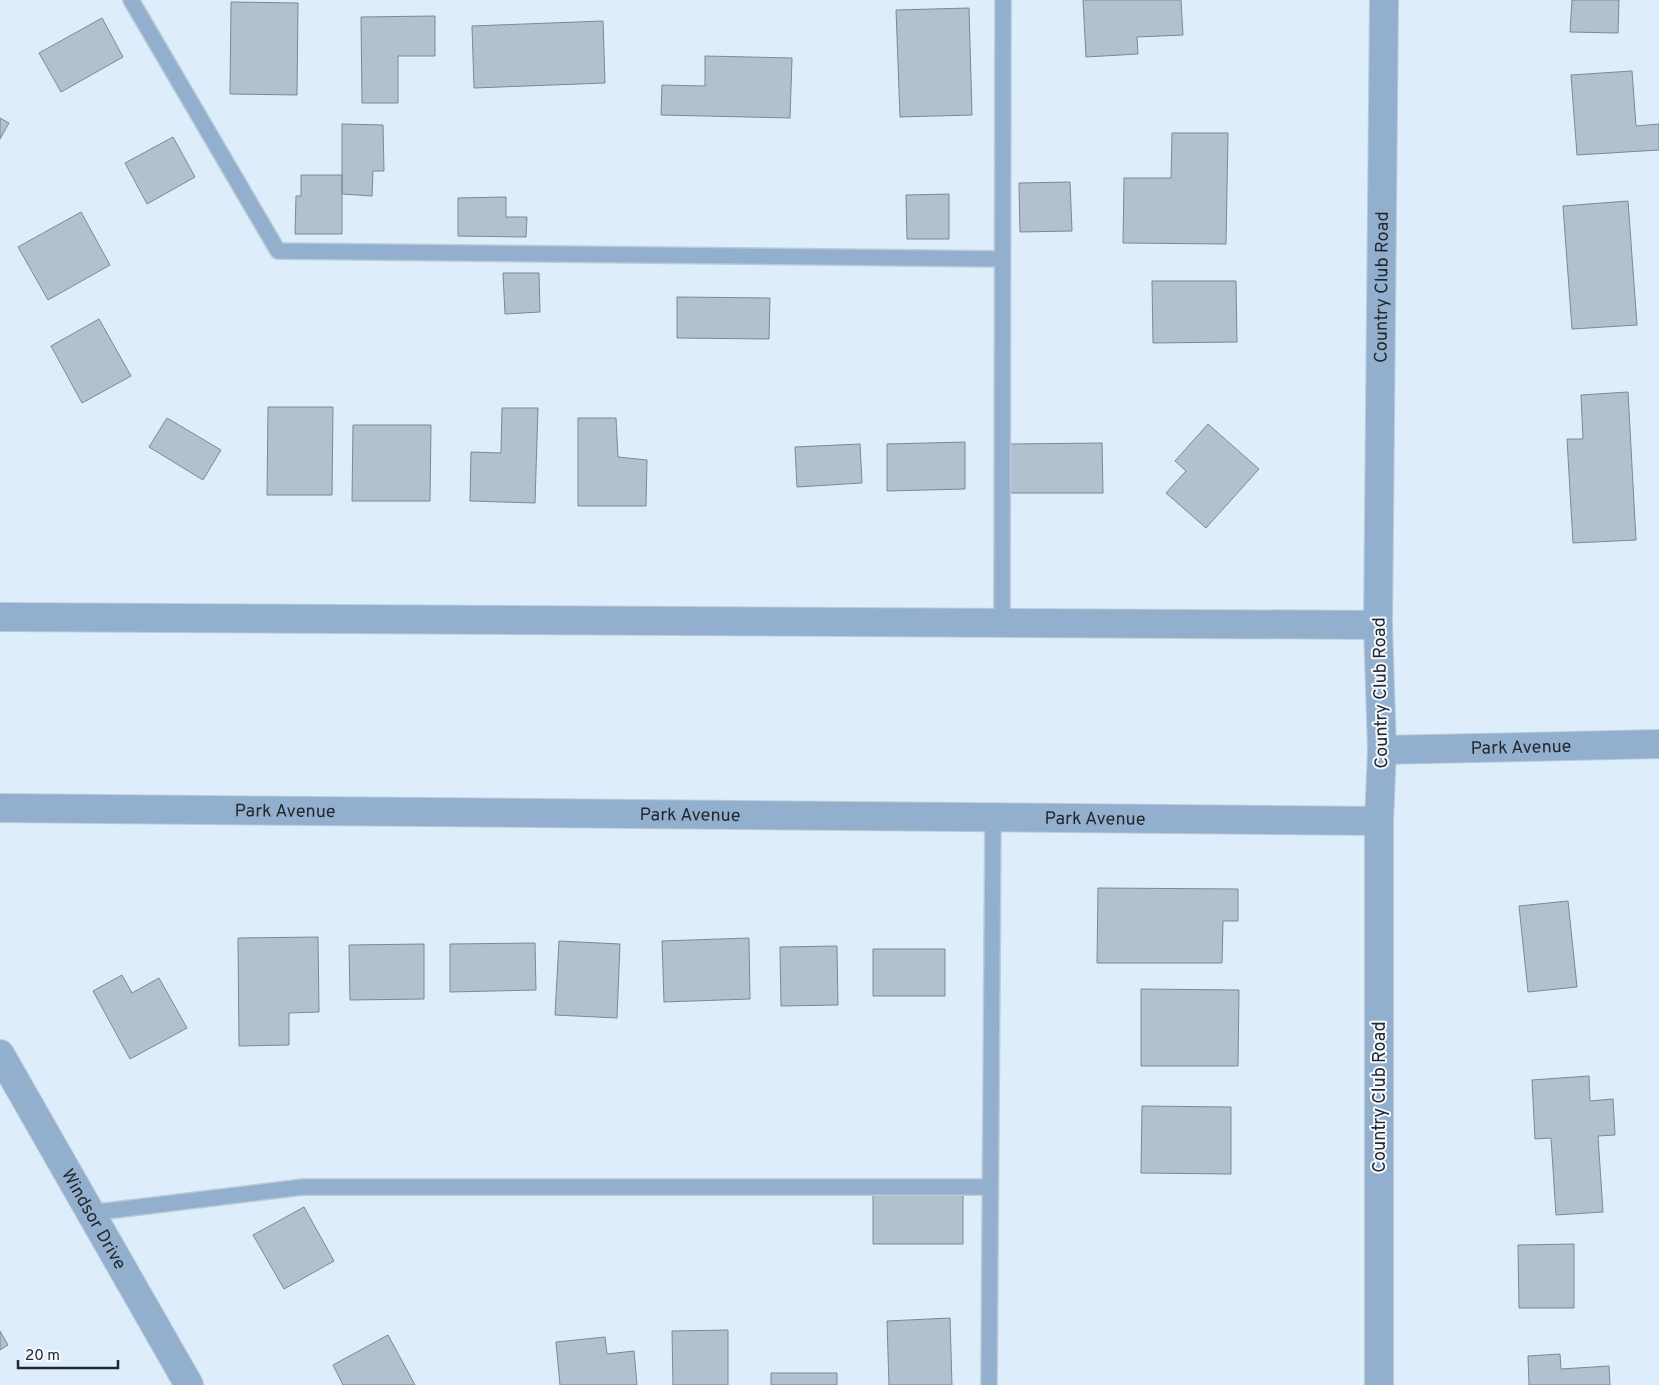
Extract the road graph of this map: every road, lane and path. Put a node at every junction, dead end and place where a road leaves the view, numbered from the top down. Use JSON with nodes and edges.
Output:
{"nodes":[{"id":1,"x":131,"y":0,"type":"edge"},
{"id":2,"x":1003,"y":0,"type":"edge"},
{"id":3,"x":1384,"y":0,"type":"edge"},
{"id":4,"x":1002,"y":259,"type":"junction"},
{"id":5,"x":0,"y":617,"type":"edge"},
{"id":6,"x":1002,"y":623,"type":"junction"},
{"id":7,"x":1378,"y":624,"type":"junction"},
{"id":8,"x":1659,"y":744,"type":"edge"},
{"id":9,"x":1382,"y":750,"type":"junction"},
{"id":10,"x":0,"y":808,"type":"edge"},
{"id":11,"x":993,"y":817,"type":"junction"},
{"id":12,"x":1380,"y":821,"type":"junction"},
{"id":13,"x":0,"y":1054,"type":"edge"},
{"id":14,"x":990,"y":1187,"type":"junction"},
{"id":15,"x":90,"y":1213,"type":"junction"},
{"id":16,"x":189,"y":1385,"type":"edge"},
{"id":17,"x":988,"y":1385,"type":"edge"},
{"id":18,"x":1379,"y":1385,"type":"edge"}],
"edges":[{"from":1,"to":4,"type":"lane"},
{"from":2,"to":4,"type":"lane"},
{"from":3,"to":7,"type":"street","name":"Country Club Road"},
{"from":4,"to":6,"type":"lane"},
{"from":5,"to":6,"type":"street"},
{"from":6,"to":7,"type":"street"},
{"from":7,"to":9,"type":"street","name":"Country Club Road"},
{"from":8,"to":9,"type":"street","name":"Park Avenue"},
{"from":9,"to":12,"type":"street","name":"Country Club Road"},
{"from":10,"to":11,"type":"street","name":"Park Avenue"},
{"from":11,"to":12,"type":"street","name":"Park Avenue"},
{"from":11,"to":14,"type":"lane"},
{"from":12,"to":18,"type":"street","name":"Country Club Road"},
{"from":13,"to":15,"type":"street","name":"Windsor Drive"},
{"from":14,"to":15,"type":"lane"},
{"from":14,"to":17,"type":"lane"},
{"from":15,"to":16,"type":"street","name":"Windsor Drive"}]}
